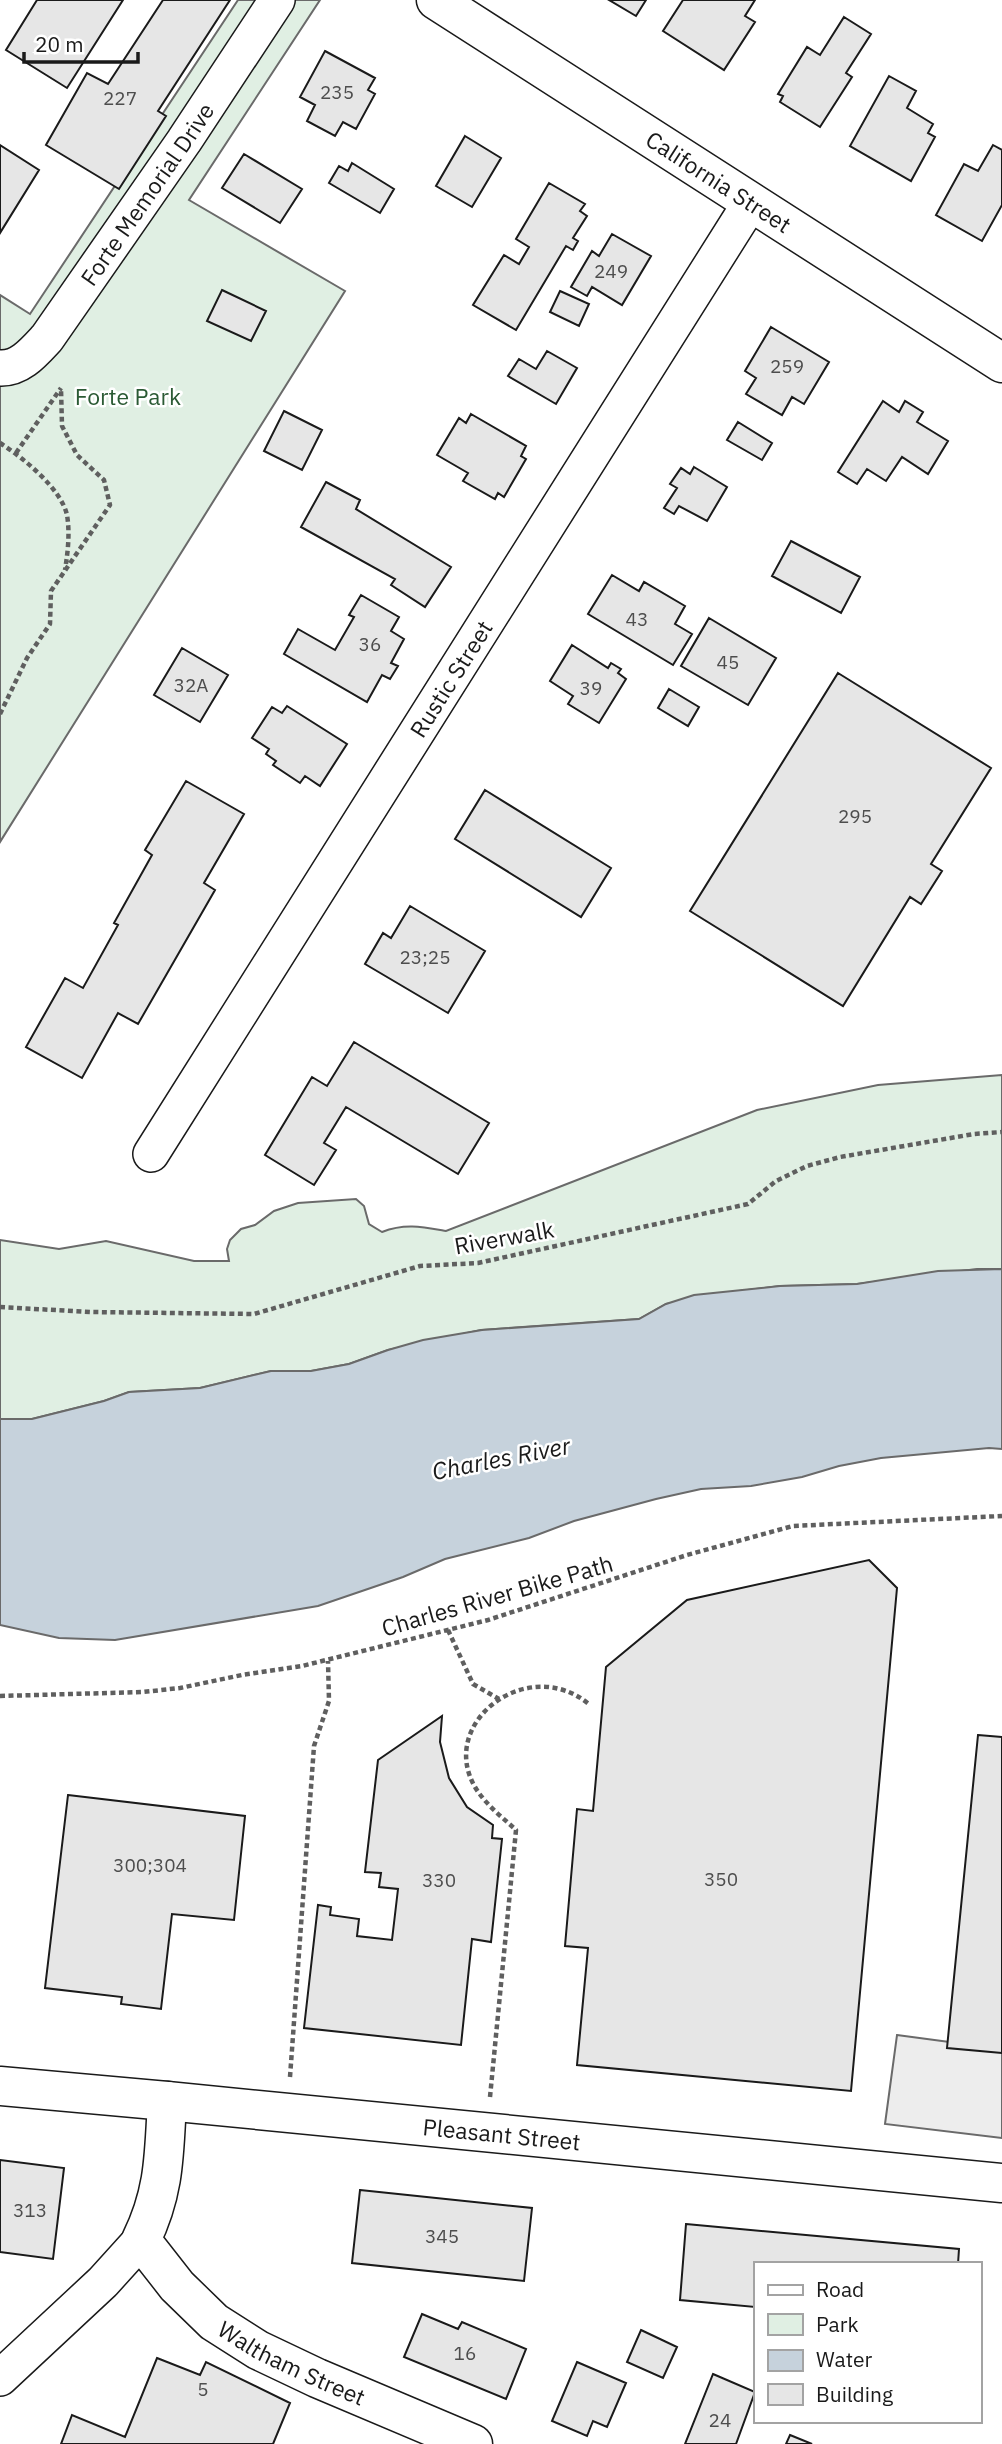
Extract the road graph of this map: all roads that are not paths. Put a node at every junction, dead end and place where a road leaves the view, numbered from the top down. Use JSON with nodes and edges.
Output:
{"nodes":[{"id":1,"x":277,"y":0,"type":"edge"},
{"id":2,"x":436,"y":0,"type":"edge"},
{"id":3,"x":751,"y":202,"type":"junction"},
{"id":4,"x":1002,"y":363,"type":"edge"},
{"id":5,"x":0,"y":368,"type":"edge"},
{"id":6,"x":151,"y":1154,"type":"dead end"},
{"id":7,"x":0,"y":2086,"type":"edge"},
{"id":8,"x":167,"y":2101,"type":"junction"},
{"id":9,"x":1002,"y":2183,"type":"edge"},
{"id":10,"x":141,"y":2240,"type":"junction"},
{"id":11,"x":0,"y":2378,"type":"edge"},
{"id":12,"x":473,"y":2444,"type":"edge"}],
"edges":[{"from":1,"to":5,"type":"street","name":"Forte Memorial Drive"},
{"from":2,"to":3,"type":"street","name":"California Street"},
{"from":3,"to":4,"type":"street","name":"California Street"},
{"from":3,"to":6,"type":"street","name":"Rustic Street"},
{"from":7,"to":8,"type":"street","name":"Pleasant Street"},
{"from":8,"to":9,"type":"street","name":"Pleasant Street"},
{"from":8,"to":10,"type":"street"},
{"from":10,"to":11,"type":"street"},
{"from":10,"to":12,"type":"street","name":"Waltham Street"}]}
